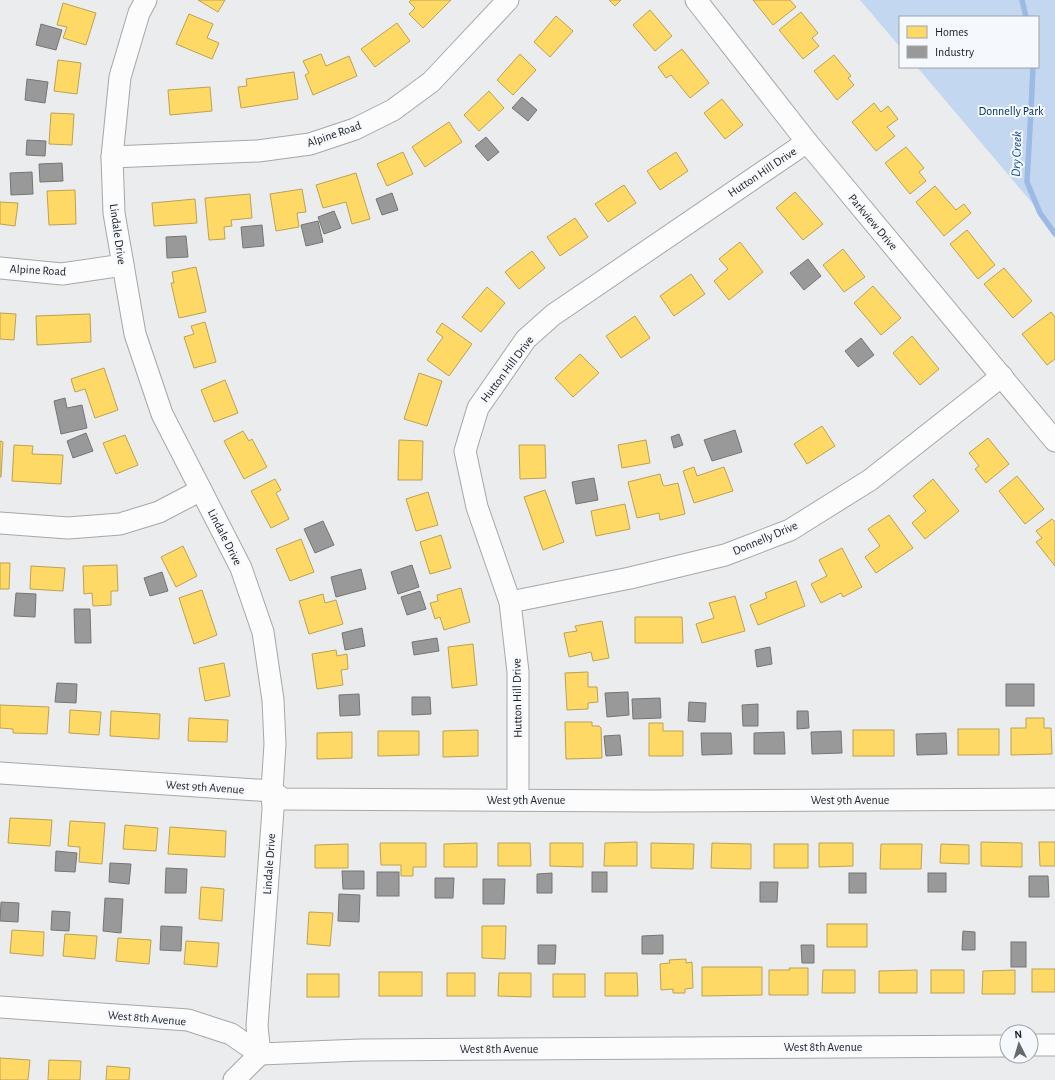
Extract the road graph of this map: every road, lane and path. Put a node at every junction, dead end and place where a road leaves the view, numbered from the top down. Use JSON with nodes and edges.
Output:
{"nodes":[{"id":1,"x":146,"y":0,"type":"edge"},
{"id":2,"x":508,"y":0,"type":"edge"},
{"id":3,"x":696,"y":0,"type":"edge"},
{"id":4,"x":806,"y":142,"type":"junction"},
{"id":5,"x":112,"y":157,"type":"junction"},
{"id":6,"x":123,"y":265,"type":"junction"},
{"id":7,"x":0,"y":268,"type":"edge"},
{"id":8,"x":1002,"y":376,"type":"junction"},
{"id":9,"x":1055,"y":441,"type":"edge"},
{"id":10,"x":201,"y":490,"type":"junction"},
{"id":11,"x":0,"y":523,"type":"edge"},
{"id":12,"x":510,"y":602,"type":"junction"},
{"id":13,"x":0,"y":773,"type":"edge"},
{"id":14,"x":272,"y":791,"type":"junction"},
{"id":15,"x":1055,"y":799,"type":"edge"},
{"id":16,"x":518,"y":800,"type":"junction"},
{"id":17,"x":0,"y":1007,"type":"edge"},
{"id":18,"x":1055,"y":1045,"type":"edge"},
{"id":19,"x":999,"y":1046,"type":"edge"},
{"id":20,"x":1039,"y":1046,"type":"edge"},
{"id":21,"x":260,"y":1054,"type":"junction"},
{"id":22,"x":234,"y":1080,"type":"edge"}],
"edges":[{"from":1,"to":5,"type":"street","name":"Lindale Drive"},
{"from":2,"to":5,"type":"street","name":"Alpine Road"},
{"from":3,"to":4,"type":"street","name":"Parkview Drive"},
{"from":4,"to":8,"type":"street","name":"Parkview Drive"},
{"from":4,"to":12,"type":"street","name":"Hutton Hill Drive"},
{"from":5,"to":6,"type":"street","name":"Lindale Drive"},
{"from":6,"to":7,"type":"street","name":"Alpine Road"},
{"from":6,"to":10,"type":"street","name":"Lindale Drive"},
{"from":8,"to":9,"type":"street","name":"Parkview Drive"},
{"from":8,"to":12,"type":"street","name":"Donnelly Drive"},
{"from":10,"to":11,"type":"street"},
{"from":10,"to":14,"type":"street","name":"Lindale Drive"},
{"from":12,"to":16,"type":"street","name":"Hutton Hill Drive"},
{"from":13,"to":14,"type":"street","name":"West 9th Avenue"},
{"from":14,"to":16,"type":"street","name":"West 9th Avenue"},
{"from":14,"to":21,"type":"street","name":"Lindale Drive"},
{"from":15,"to":16,"type":"street","name":"West 9th Avenue"},
{"from":17,"to":21,"type":"street","name":"West 8th Avenue"},
{"from":18,"to":20,"type":"street"},
{"from":19,"to":21,"type":"street","name":"West 8th Avenue"},
{"from":21,"to":22,"type":"street"}]}
